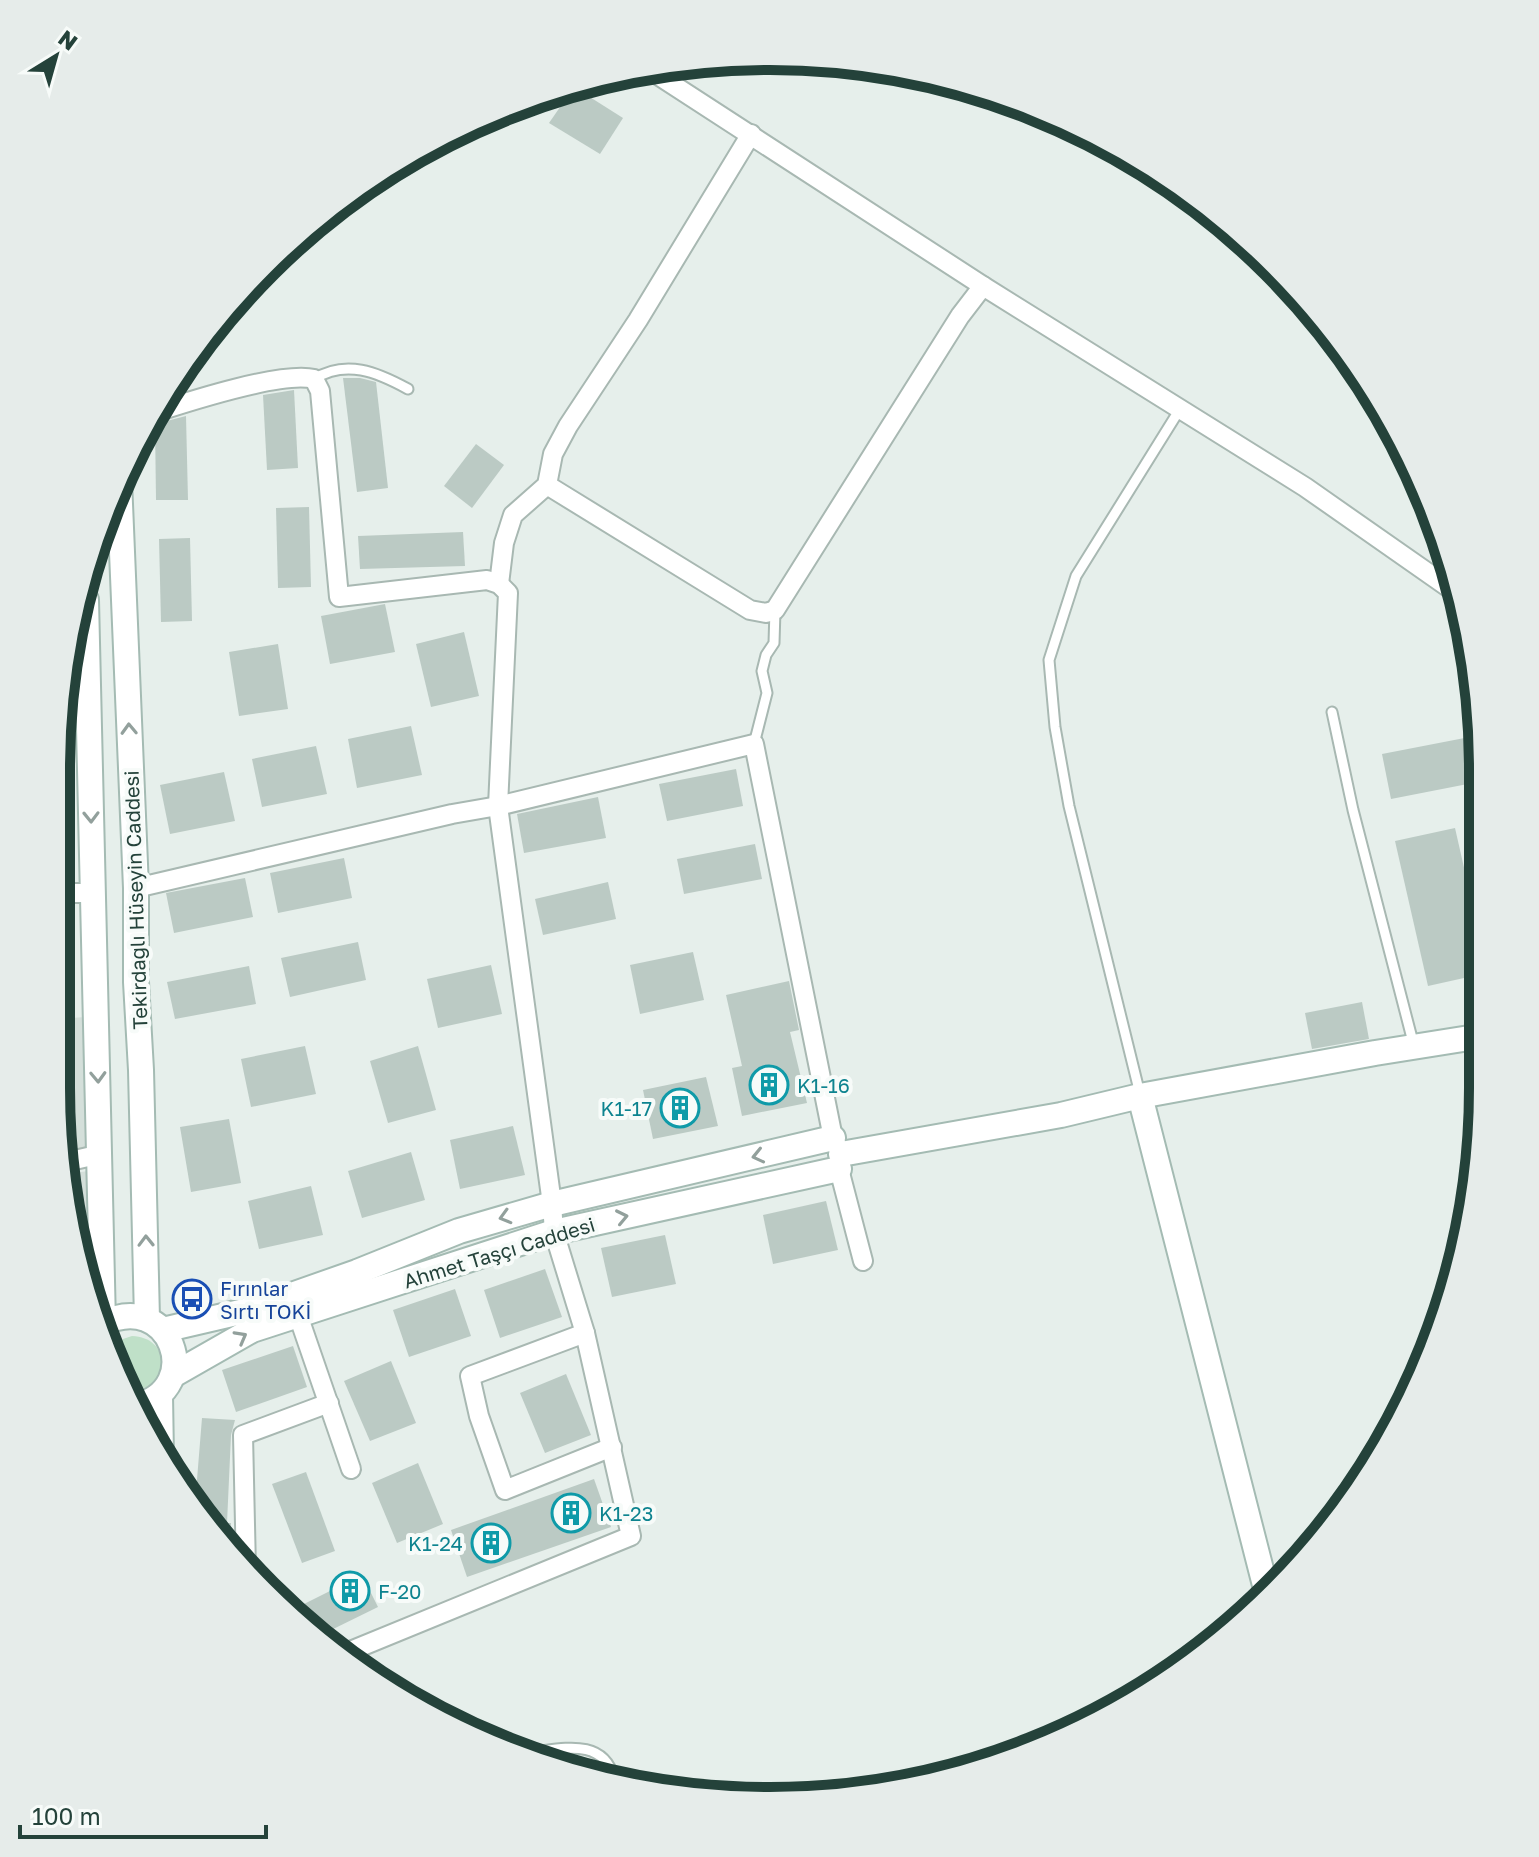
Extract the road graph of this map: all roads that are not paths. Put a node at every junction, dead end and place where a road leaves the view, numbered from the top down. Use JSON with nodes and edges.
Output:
{"nodes":[{"id":1,"x":663,"y":78,"type":"edge"},
{"id":2,"x":751,"y":134,"type":"junction"},
{"id":3,"x":983,"y":286,"type":"junction"},
{"id":4,"x":314,"y":379,"type":"junction"},
{"id":5,"x":408,"y":389,"type":"dead end"},
{"id":6,"x":172,"y":407,"type":"edge"},
{"id":7,"x":1180,"y":409,"type":"junction"},
{"id":8,"x":547,"y":485,"type":"junction"},
{"id":9,"x":120,"y":509,"type":"edge"},
{"id":10,"x":499,"y":584,"type":"junction"},
{"id":11,"x":1444,"y":584,"type":"edge"},
{"id":12,"x":775,"y":610,"type":"junction"},
{"id":13,"x":86,"y":619,"type":"edge"},
{"id":14,"x":1332,"y":712,"type":"dead end"},
{"id":15,"x":754,"y":744,"type":"junction"},
{"id":16,"x":498,"y":806,"type":"junction"},
{"id":17,"x":136,"y":888,"type":"junction"},
{"id":18,"x":70,"y":893,"type":"edge"},
{"id":19,"x":92,"y":893,"type":"junction"},
{"id":20,"x":1469,"y":1038,"type":"edge"},
{"id":21,"x":1414,"y":1047,"type":"junction"},
{"id":22,"x":1140,"y":1096,"type":"junction"},
{"id":23,"x":101,"y":1154,"type":"junction"},
{"id":24,"x":838,"y":1154,"type":"junction"},
{"id":25,"x":74,"y":1160,"type":"edge"},
{"id":26,"x":552,"y":1204,"type":"junction"},
{"id":27,"x":554,"y":1232,"type":"junction"},
{"id":28,"x":863,"y":1261,"type":"dead end"},
{"id":29,"x":102,"y":1295,"type":"edge"},
{"id":30,"x":298,"y":1315,"type":"junction"},
{"id":31,"x":110,"y":1320,"type":"edge"},
{"id":32,"x":155,"y":1324,"type":"junction"},
{"id":33,"x":585,"y":1333,"type":"junction"},
{"id":34,"x":166,"y":1385,"type":"junction"},
{"id":35,"x":144,"y":1400,"type":"edge"},
{"id":36,"x":329,"y":1403,"type":"junction"},
{"id":37,"x":163,"y":1434,"type":"edge"},
{"id":38,"x":612,"y":1447,"type":"junction"},
{"id":39,"x":351,"y":1469,"type":"dead end"},
{"id":40,"x":246,"y":1551,"type":"edge"},
{"id":41,"x":1264,"y":1582,"type":"edge"},
{"id":42,"x":354,"y":1649,"type":"edge"},
{"id":43,"x":546,"y":1750,"type":"edge"},
{"id":44,"x":611,"y":1769,"type":"edge"}],
"edges":[{"from":1,"to":2,"type":"street"},
{"from":2,"to":3,"type":"street"},
{"from":2,"to":8,"type":"street"},
{"from":3,"to":7,"type":"street"},
{"from":3,"to":12,"type":"street"},
{"from":4,"to":5,"type":"lane"},
{"from":4,"to":6,"type":"street"},
{"from":4,"to":10,"type":"street"},
{"from":7,"to":11,"type":"street"},
{"from":7,"to":22,"type":"lane"},
{"from":8,"to":10,"type":"street"},
{"from":8,"to":12,"type":"street"},
{"from":17,"to":9,"type":"main road","name":"Tekirdağlı Hüseyin Caddesi","one_way":true},
{"from":10,"to":16,"type":"street"},
{"from":12,"to":15,"type":"lane"},
{"from":13,"to":19,"type":"main road","one_way":true},
{"from":14,"to":21,"type":"lane"},
{"from":15,"to":16,"type":"street"},
{"from":15,"to":24,"type":"street"},
{"from":16,"to":17,"type":"street"},
{"from":16,"to":26,"type":"street"},
{"from":32,"to":17,"type":"main road","name":"Tekirdağlı Hüseyin Caddesi","one_way":true},
{"from":18,"to":19,"type":"street"},
{"from":19,"to":23,"type":"main road","one_way":true},
{"from":20,"to":21,"type":"main road"},
{"from":21,"to":22,"type":"main road"},
{"from":22,"to":24,"type":"main road"},
{"from":22,"to":41,"type":"main road"},
{"from":23,"to":25,"type":"street"},
{"from":23,"to":29,"type":"main road"},
{"from":24,"to":26,"type":"main road","name":"Ahmet Taşçı Caddesi","one_way":true},
{"from":27,"to":24,"type":"main road","name":"Ahmet Taşçı Caddesi","one_way":true},
{"from":24,"to":28,"type":"street"},
{"from":26,"to":27,"type":"street"},
{"from":26,"to":32,"type":"main road","name":"Ahmet Taşçı Caddesi","one_way":true},
{"from":27,"to":30,"type":"main road","name":"Ahmet Taşçı Caddesi"},
{"from":27,"to":33,"type":"street"},
{"from":34,"to":30,"type":"main road","name":"Ahmet Taşçı Caddesi","one_way":true},
{"from":30,"to":36,"type":"street"},
{"from":31,"to":32,"type":"main road","name":"Ahmet Taşçı Caddesi"},
{"from":32,"to":34,"type":"main road","name":"Tekirdağlı Hüseyin Caddesi"},
{"from":33,"to":38,"type":"street"},
{"from":33,"to":38,"type":"street"},
{"from":34,"to":35,"type":"main road","name":"Ahmet Taşçı Caddesi"},
{"from":34,"to":37,"type":"main road"},
{"from":36,"to":39,"type":"street"},
{"from":36,"to":40,"type":"street"},
{"from":38,"to":42,"type":"street"},
{"from":43,"to":44,"type":"lane"}]}
